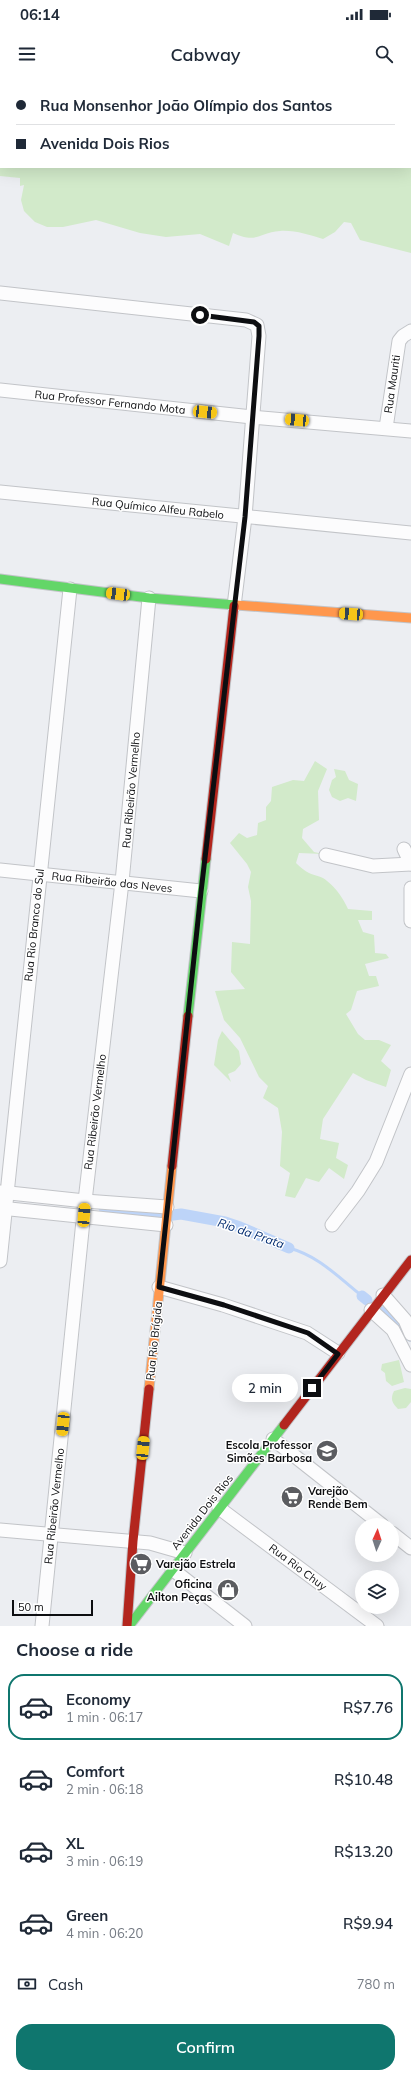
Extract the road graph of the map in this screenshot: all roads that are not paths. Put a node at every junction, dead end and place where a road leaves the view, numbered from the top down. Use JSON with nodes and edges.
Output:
{"nodes":[{"id":1,"x":0,"y":292,"type":"edge"},
{"id":2,"x":411,"y":331,"type":"edge"},
{"id":3,"x":0,"y":390,"type":"edge"},
{"id":4,"x":252,"y":417,"type":"junction"},
{"id":5,"x":386,"y":428,"type":"junction"},
{"id":6,"x":411,"y":431,"type":"edge"},
{"id":7,"x":0,"y":492,"type":"edge"},
{"id":8,"x":245,"y":517,"type":"junction"},
{"id":9,"x":411,"y":533,"type":"edge"},
{"id":10,"x":0,"y":579,"type":"edge"},
{"id":11,"x":70,"y":589,"type":"junction"},
{"id":12,"x":149,"y":598,"type":"junction"},
{"id":13,"x":234,"y":606,"type":"junction"},
{"id":14,"x":411,"y":618,"type":"edge"},
{"id":15,"x":404,"y":849,"type":"dead end"},
{"id":16,"x":326,"y":855,"type":"dead end"},
{"id":17,"x":411,"y":864,"type":"edge"},
{"id":18,"x":0,"y":870,"type":"edge"},
{"id":19,"x":39,"y":874,"type":"junction"},
{"id":20,"x":122,"y":882,"type":"junction"},
{"id":21,"x":411,"y":888,"type":"edge"},
{"id":22,"x":201,"y":892,"type":"junction"},
{"id":23,"x":411,"y":921,"type":"edge"},
{"id":24,"x":411,"y":1074,"type":"edge"},
{"id":25,"x":4,"y":1200,"type":"edge"},
{"id":26,"x":167,"y":1208,"type":"junction"},
{"id":27,"x":84,"y":1209,"type":"junction"},
{"id":28,"x":166,"y":1224,"type":"junction"},
{"id":29,"x":332,"y":1225,"type":"dead end"},
{"id":30,"x":411,"y":1260,"type":"edge"},
{"id":31,"x":0,"y":1261,"type":"edge"},
{"id":32,"x":159,"y":1287,"type":"junction"},
{"id":33,"x":383,"y":1295,"type":"junction"},
{"id":34,"x":371,"y":1310,"type":"junction"},
{"id":35,"x":411,"y":1334,"type":"edge"},
{"id":36,"x":338,"y":1354,"type":"junction"},
{"id":37,"x":411,"y":1365,"type":"edge"},
{"id":38,"x":272,"y":1439,"type":"junction"},
{"id":39,"x":219,"y":1508,"type":"junction"},
{"id":40,"x":373,"y":1518,"type":"edge"},
{"id":41,"x":0,"y":1530,"type":"edge"},
{"id":42,"x":51,"y":1535,"type":"junction"},
{"id":43,"x":399,"y":1539,"type":"edge"},
{"id":44,"x":133,"y":1541,"type":"junction"},
{"id":45,"x":411,"y":1548,"type":"edge"},
{"id":46,"x":185,"y":1553,"type":"junction"},
{"id":47,"x":172,"y":1570,"type":"junction"},
{"id":48,"x":42,"y":1626,"type":"edge"},
{"id":49,"x":128,"y":1626,"type":"edge"},
{"id":50,"x":245,"y":1626,"type":"edge"},
{"id":51,"x":377,"y":1626,"type":"edge"}],
"edges":[{"from":1,"to":4,"type":"street","name":"Rua Rio Brígida"},
{"from":2,"to":5,"type":"street","name":"Rua Mauriti"},
{"from":3,"to":4,"type":"street","name":"Rua Professor Fernando Mota"},
{"from":4,"to":5,"type":"street","name":"Rua Professor Fernando Mota"},
{"from":4,"to":8,"type":"street","name":"Rua Rio Brígida"},
{"from":5,"to":6,"type":"street","name":"Rua Professor Fernando Mota"},
{"from":7,"to":8,"type":"street","name":"Rua Químico Alfeu Rabelo"},
{"from":8,"to":9,"type":"street","name":"Rua Químico Alfeu Rabelo"},
{"from":8,"to":13,"type":"street","name":"Rua Rio Brígida"},
{"from":10,"to":11,"type":"street"},
{"from":11,"to":12,"type":"street"},
{"from":11,"to":19,"type":"street","name":"Rua Rio Branco do Sul"},
{"from":12,"to":13,"type":"street"},
{"from":12,"to":20,"type":"street","name":"Rua Ribeirão Vermelho"},
{"from":13,"to":14,"type":"street"},
{"from":13,"to":22,"type":"street","name":"Rua Rio Brígida"},
{"from":15,"to":17,"type":"street"},
{"from":16,"to":17,"type":"street"},
{"from":18,"to":19,"type":"street","name":"Rua Ribeirão das Neves"},
{"from":19,"to":20,"type":"street","name":"Rua Ribeirão das Neves"},
{"from":19,"to":25,"type":"street","name":"Rua Rio Branco do Sul"},
{"from":20,"to":22,"type":"street","name":"Rua Ribeirão das Neves"},
{"from":20,"to":27,"type":"street","name":"Rua Ribeirão Vermelho"},
{"from":21,"to":23,"type":"street"},
{"from":22,"to":26,"type":"street","name":"Rua Rio Brígida"},
{"from":24,"to":29,"type":"street"},
{"from":25,"to":27,"type":"street"},
{"from":25,"to":31,"type":"street","name":"Rua Rio Branco do Sul"},
{"from":26,"to":27,"type":"street"},
{"from":26,"to":28,"type":"street","name":"Rua Rio Brígida"},
{"from":27,"to":28,"type":"street"},
{"from":27,"to":42,"type":"street","name":"Rua Ribeirão Vermelho"},
{"from":28,"to":32,"type":"street","name":"Rua Rio Brígida"},
{"from":30,"to":33,"type":"street","name":"Avenida Dois Rios"},
{"from":32,"to":36,"type":"street"},
{"from":32,"to":44,"type":"street","name":"Rua Rio Brígida"},
{"from":33,"to":34,"type":"street","name":"Avenida Dois Rios"},
{"from":33,"to":35,"type":"street"},
{"from":34,"to":36,"type":"street","name":"Avenida Dois Rios"},
{"from":34,"to":37,"type":"street"},
{"from":36,"to":38,"type":"street","name":"Avenida Dois Rios"},
{"from":38,"to":39,"type":"street","name":"Avenida Dois Rios"},
{"from":38,"to":40,"type":"street"},
{"from":39,"to":46,"type":"street","name":"Avenida Dois Rios"},
{"from":39,"to":51,"type":"street","name":"Rua Rio Chuy"},
{"from":41,"to":42,"type":"street"},
{"from":42,"to":44,"type":"street"},
{"from":42,"to":48,"type":"street","name":"Rua Ribeirão Vermelho"},
{"from":43,"to":45,"type":"street"},
{"from":44,"to":46,"type":"street"},
{"from":44,"to":49,"type":"street","name":"Rua Rio Brígida"},
{"from":46,"to":47,"type":"street","name":"Avenida Dois Rios"},
{"from":47,"to":49,"type":"street","name":"Avenida Dois Rios"},
{"from":47,"to":50,"type":"street"}]}
